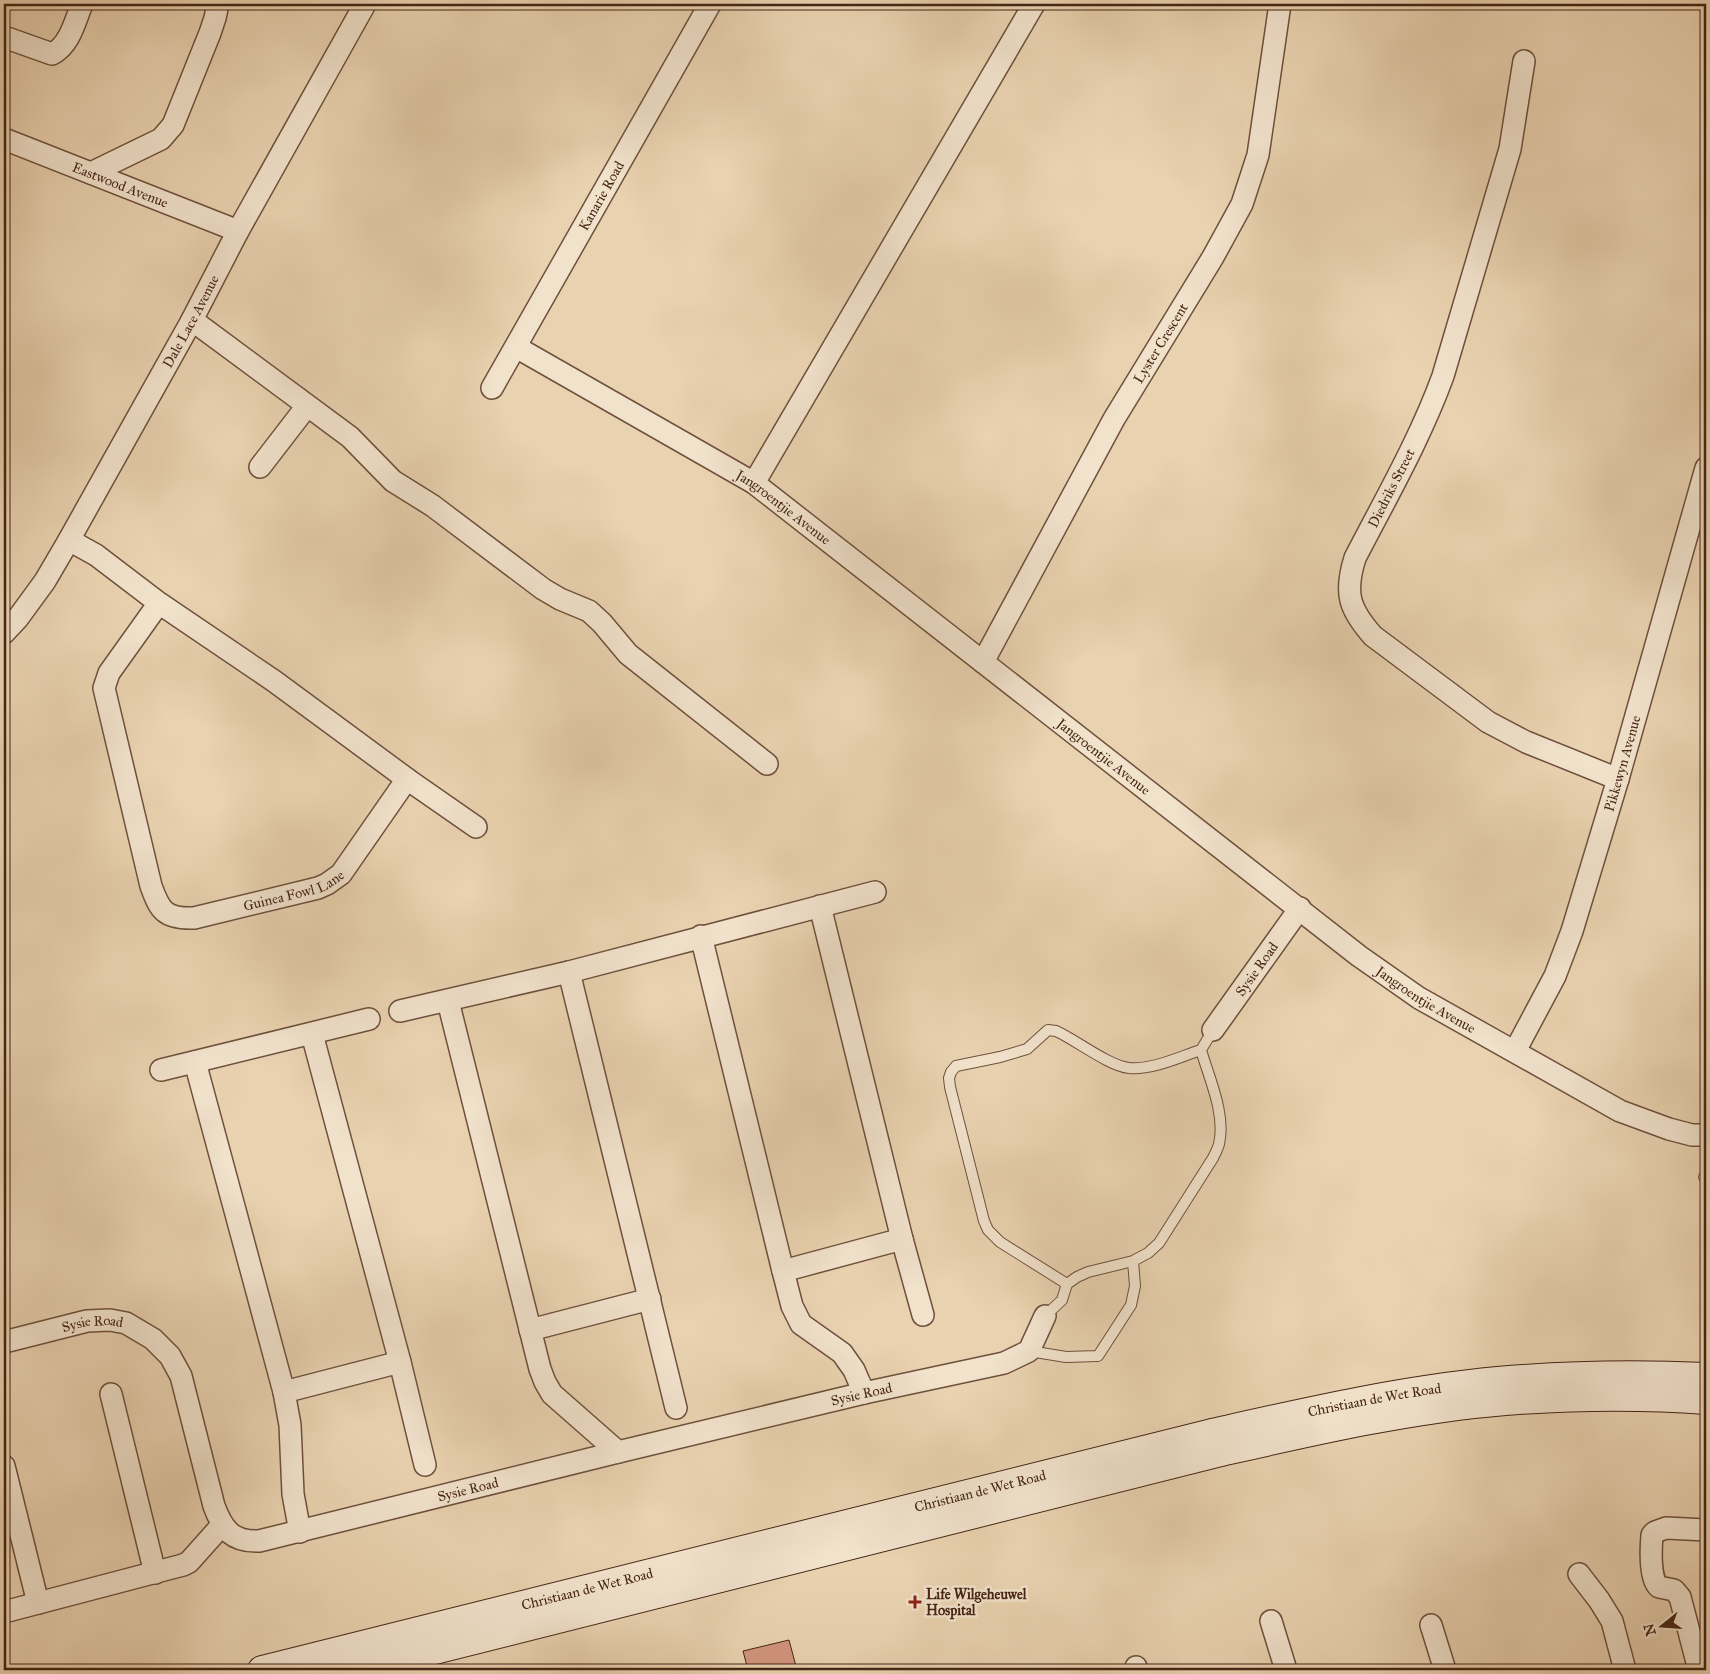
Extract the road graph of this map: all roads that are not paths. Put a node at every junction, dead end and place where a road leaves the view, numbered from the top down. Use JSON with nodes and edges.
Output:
{"nodes":[{"id":1,"x":82,"y":4,"type":"edge"},
{"id":2,"x":218,"y":4,"type":"edge"},
{"id":3,"x":366,"y":4,"type":"edge"},
{"id":4,"x":710,"y":4,"type":"edge"},
{"id":5,"x":1034,"y":4,"type":"edge"},
{"id":6,"x":1280,"y":4,"type":"edge"},
{"id":7,"x":4,"y":37,"type":"edge"},
{"id":8,"x":1524,"y":60,"type":"dead end"},
{"id":9,"x":4,"y":139,"type":"edge"},
{"id":10,"x":91,"y":173,"type":"junction"},
{"id":11,"x":238,"y":231,"type":"junction"},
{"id":12,"x":192,"y":320,"type":"junction"},
{"id":13,"x":516,"y":347,"type":"junction"},
{"id":14,"x":492,"y":388,"type":"dead end"},
{"id":15,"x":307,"y":406,"type":"junction"},
{"id":16,"x":260,"y":466,"type":"dead end"},
{"id":17,"x":1706,"y":468,"type":"edge"},
{"id":18,"x":754,"y":483,"type":"junction"},
{"id":19,"x":69,"y":540,"type":"junction"},
{"id":20,"x":159,"y":603,"type":"junction"},
{"id":21,"x":4,"y":632,"type":"edge"},
{"id":22,"x":983,"y":662,"type":"junction"},
{"id":23,"x":767,"y":764,"type":"dead end"},
{"id":24,"x":407,"y":779,"type":"junction"},
{"id":25,"x":1618,"y":779,"type":"junction"},
{"id":26,"x":476,"y":827,"type":"dead end"},
{"id":27,"x":875,"y":892,"type":"dead end"},
{"id":28,"x":820,"y":906,"type":"junction"},
{"id":29,"x":1300,"y":908,"type":"junction"},
{"id":30,"x":701,"y":936,"type":"junction"},
{"id":31,"x":569,"y":972,"type":"junction"},
{"id":32,"x":448,"y":1000,"type":"junction"},
{"id":33,"x":400,"y":1011,"type":"dead end"},
{"id":34,"x":369,"y":1019,"type":"dead end"},
{"id":35,"x":1213,"y":1030,"type":"joint"},
{"id":36,"x":312,"y":1034,"type":"junction"},
{"id":37,"x":1201,"y":1050,"type":"junction"},
{"id":38,"x":1515,"y":1051,"type":"junction"},
{"id":39,"x":195,"y":1062,"type":"junction"},
{"id":40,"x":161,"y":1070,"type":"dead end"},
{"id":41,"x":1706,"y":1135,"type":"edge"},
{"id":42,"x":902,"y":1239,"type":"junction"},
{"id":43,"x":1133,"y":1261,"type":"junction"},
{"id":44,"x":784,"y":1271,"type":"junction"},
{"id":45,"x":1067,"y":1284,"type":"junction"},
{"id":46,"x":650,"y":1299,"type":"junction"},
{"id":47,"x":923,"y":1315,"type":"dead end"},
{"id":48,"x":1045,"y":1316,"type":"joint"},
{"id":49,"x":530,"y":1330,"type":"junction"},
{"id":50,"x":4,"y":1342,"type":"edge"},
{"id":51,"x":1029,"y":1351,"type":"junction"},
{"id":52,"x":400,"y":1362,"type":"junction"},
{"id":53,"x":1706,"y":1377,"type":"edge"},
{"id":54,"x":284,"y":1392,"type":"junction"},
{"id":55,"x":864,"y":1393,"type":"junction"},
{"id":56,"x":111,"y":1394,"type":"dead end"},
{"id":57,"x":1706,"y":1400,"type":"edge"},
{"id":58,"x":676,"y":1408,"type":"dead end"},
{"id":59,"x":618,"y":1452,"type":"junction"},
{"id":60,"x":425,"y":1465,"type":"dead end"},
{"id":61,"x":4,"y":1466,"type":"edge"},
{"id":62,"x":222,"y":1525,"type":"junction"},
{"id":63,"x":1706,"y":1530,"type":"edge"},
{"id":64,"x":300,"y":1532,"type":"junction"},
{"id":65,"x":156,"y":1573,"type":"junction"},
{"id":66,"x":1579,"y":1574,"type":"dead end"},
{"id":67,"x":38,"y":1603,"type":"junction"},
{"id":68,"x":4,"y":1612,"type":"edge"},
{"id":69,"x":1271,"y":1620,"type":"dead end"},
{"id":70,"x":1431,"y":1625,"type":"dead end"},
{"id":71,"x":262,"y":1670,"type":"edge"},
{"id":72,"x":355,"y":1670,"type":"edge"},
{"id":73,"x":1286,"y":1670,"type":"edge"},
{"id":74,"x":1445,"y":1670,"type":"edge"},
{"id":75,"x":1625,"y":1670,"type":"edge"},
{"id":76,"x":1699,"y":1670,"type":"edge"}],
"edges":[{"from":1,"to":7,"type":"street"},
{"from":2,"to":10,"type":"street"},
{"from":3,"to":11,"type":"street","name":"Dale Lace Avenue"},
{"from":4,"to":13,"type":"street","name":"Kanarie Road"},
{"from":5,"to":18,"type":"street"},
{"from":6,"to":22,"type":"street","name":"Lyster Crescent"},
{"from":8,"to":25,"type":"street","name":"Diedriks Street"},
{"from":9,"to":10,"type":"street","name":"Eastwood Avenue"},
{"from":10,"to":11,"type":"street","name":"Eastwood Avenue"},
{"from":11,"to":12,"type":"street","name":"Dale Lace Avenue"},
{"from":12,"to":15,"type":"street"},
{"from":12,"to":19,"type":"street","name":"Dale Lace Avenue"},
{"from":13,"to":14,"type":"street","name":"Kanarie Road"},
{"from":13,"to":18,"type":"street","name":"Jangroentjie Avenue"},
{"from":15,"to":16,"type":"street"},
{"from":15,"to":23,"type":"street"},
{"from":17,"to":25,"type":"street","name":"Pikkewyn Avenue"},
{"from":18,"to":22,"type":"street","name":"Jangroentjie Avenue"},
{"from":19,"to":20,"type":"street"},
{"from":19,"to":21,"type":"street","name":"Dale Lace Avenue"},
{"from":20,"to":24,"type":"street"},
{"from":20,"to":24,"type":"street","name":"Guinea Fowl Lane"},
{"from":22,"to":29,"type":"street","name":"Jangroentjie Avenue"},
{"from":24,"to":26,"type":"street"},
{"from":25,"to":38,"type":"street","name":"Pikkewyn Avenue"},
{"from":27,"to":28,"type":"street"},
{"from":28,"to":30,"type":"street"},
{"from":28,"to":42,"type":"street"},
{"from":29,"to":35,"type":"street","name":"Sysie Road"},
{"from":29,"to":38,"type":"street","name":"Jangroentjie Avenue"},
{"from":30,"to":31,"type":"street"},
{"from":30,"to":44,"type":"street"},
{"from":31,"to":32,"type":"street"},
{"from":31,"to":46,"type":"street"},
{"from":32,"to":33,"type":"street"},
{"from":32,"to":49,"type":"street"},
{"from":34,"to":36,"type":"street"},
{"from":35,"to":37,"type":"lane"},
{"from":36,"to":39,"type":"street"},
{"from":36,"to":52,"type":"street"},
{"from":37,"to":43,"type":"lane"},
{"from":37,"to":45,"type":"lane"},
{"from":38,"to":41,"type":"street","name":"Jangroentjie Avenue"},
{"from":39,"to":40,"type":"street"},
{"from":39,"to":54,"type":"street"},
{"from":42,"to":44,"type":"street"},
{"from":42,"to":47,"type":"street"},
{"from":43,"to":45,"type":"lane"},
{"from":43,"to":51,"type":"lane"},
{"from":44,"to":55,"type":"street"},
{"from":45,"to":48,"type":"lane"},
{"from":46,"to":49,"type":"street"},
{"from":46,"to":58,"type":"street"},
{"from":48,"to":51,"type":"street"},
{"from":49,"to":59,"type":"street"},
{"from":50,"to":62,"type":"street","name":"Sysie Road"},
{"from":51,"to":55,"type":"street","name":"Sysie Road"},
{"from":52,"to":54,"type":"street"},
{"from":52,"to":60,"type":"street"},
{"from":53,"to":71,"type":"main road","name":"Christiaan de Wet Road"},
{"from":54,"to":64,"type":"street"},
{"from":55,"to":59,"type":"street","name":"Sysie Road"},
{"from":56,"to":65,"type":"street"},
{"from":57,"to":72,"type":"main road","name":"Christiaan de Wet Road"},
{"from":59,"to":64,"type":"street","name":"Sysie Road"},
{"from":61,"to":67,"type":"street"},
{"from":62,"to":64,"type":"street","name":"Sysie Road"},
{"from":62,"to":65,"type":"street"},
{"from":63,"to":76,"type":"street"},
{"from":65,"to":67,"type":"street"},
{"from":66,"to":75,"type":"street"},
{"from":67,"to":68,"type":"street"},
{"from":69,"to":73,"type":"street"},
{"from":70,"to":74,"type":"street"}]}
